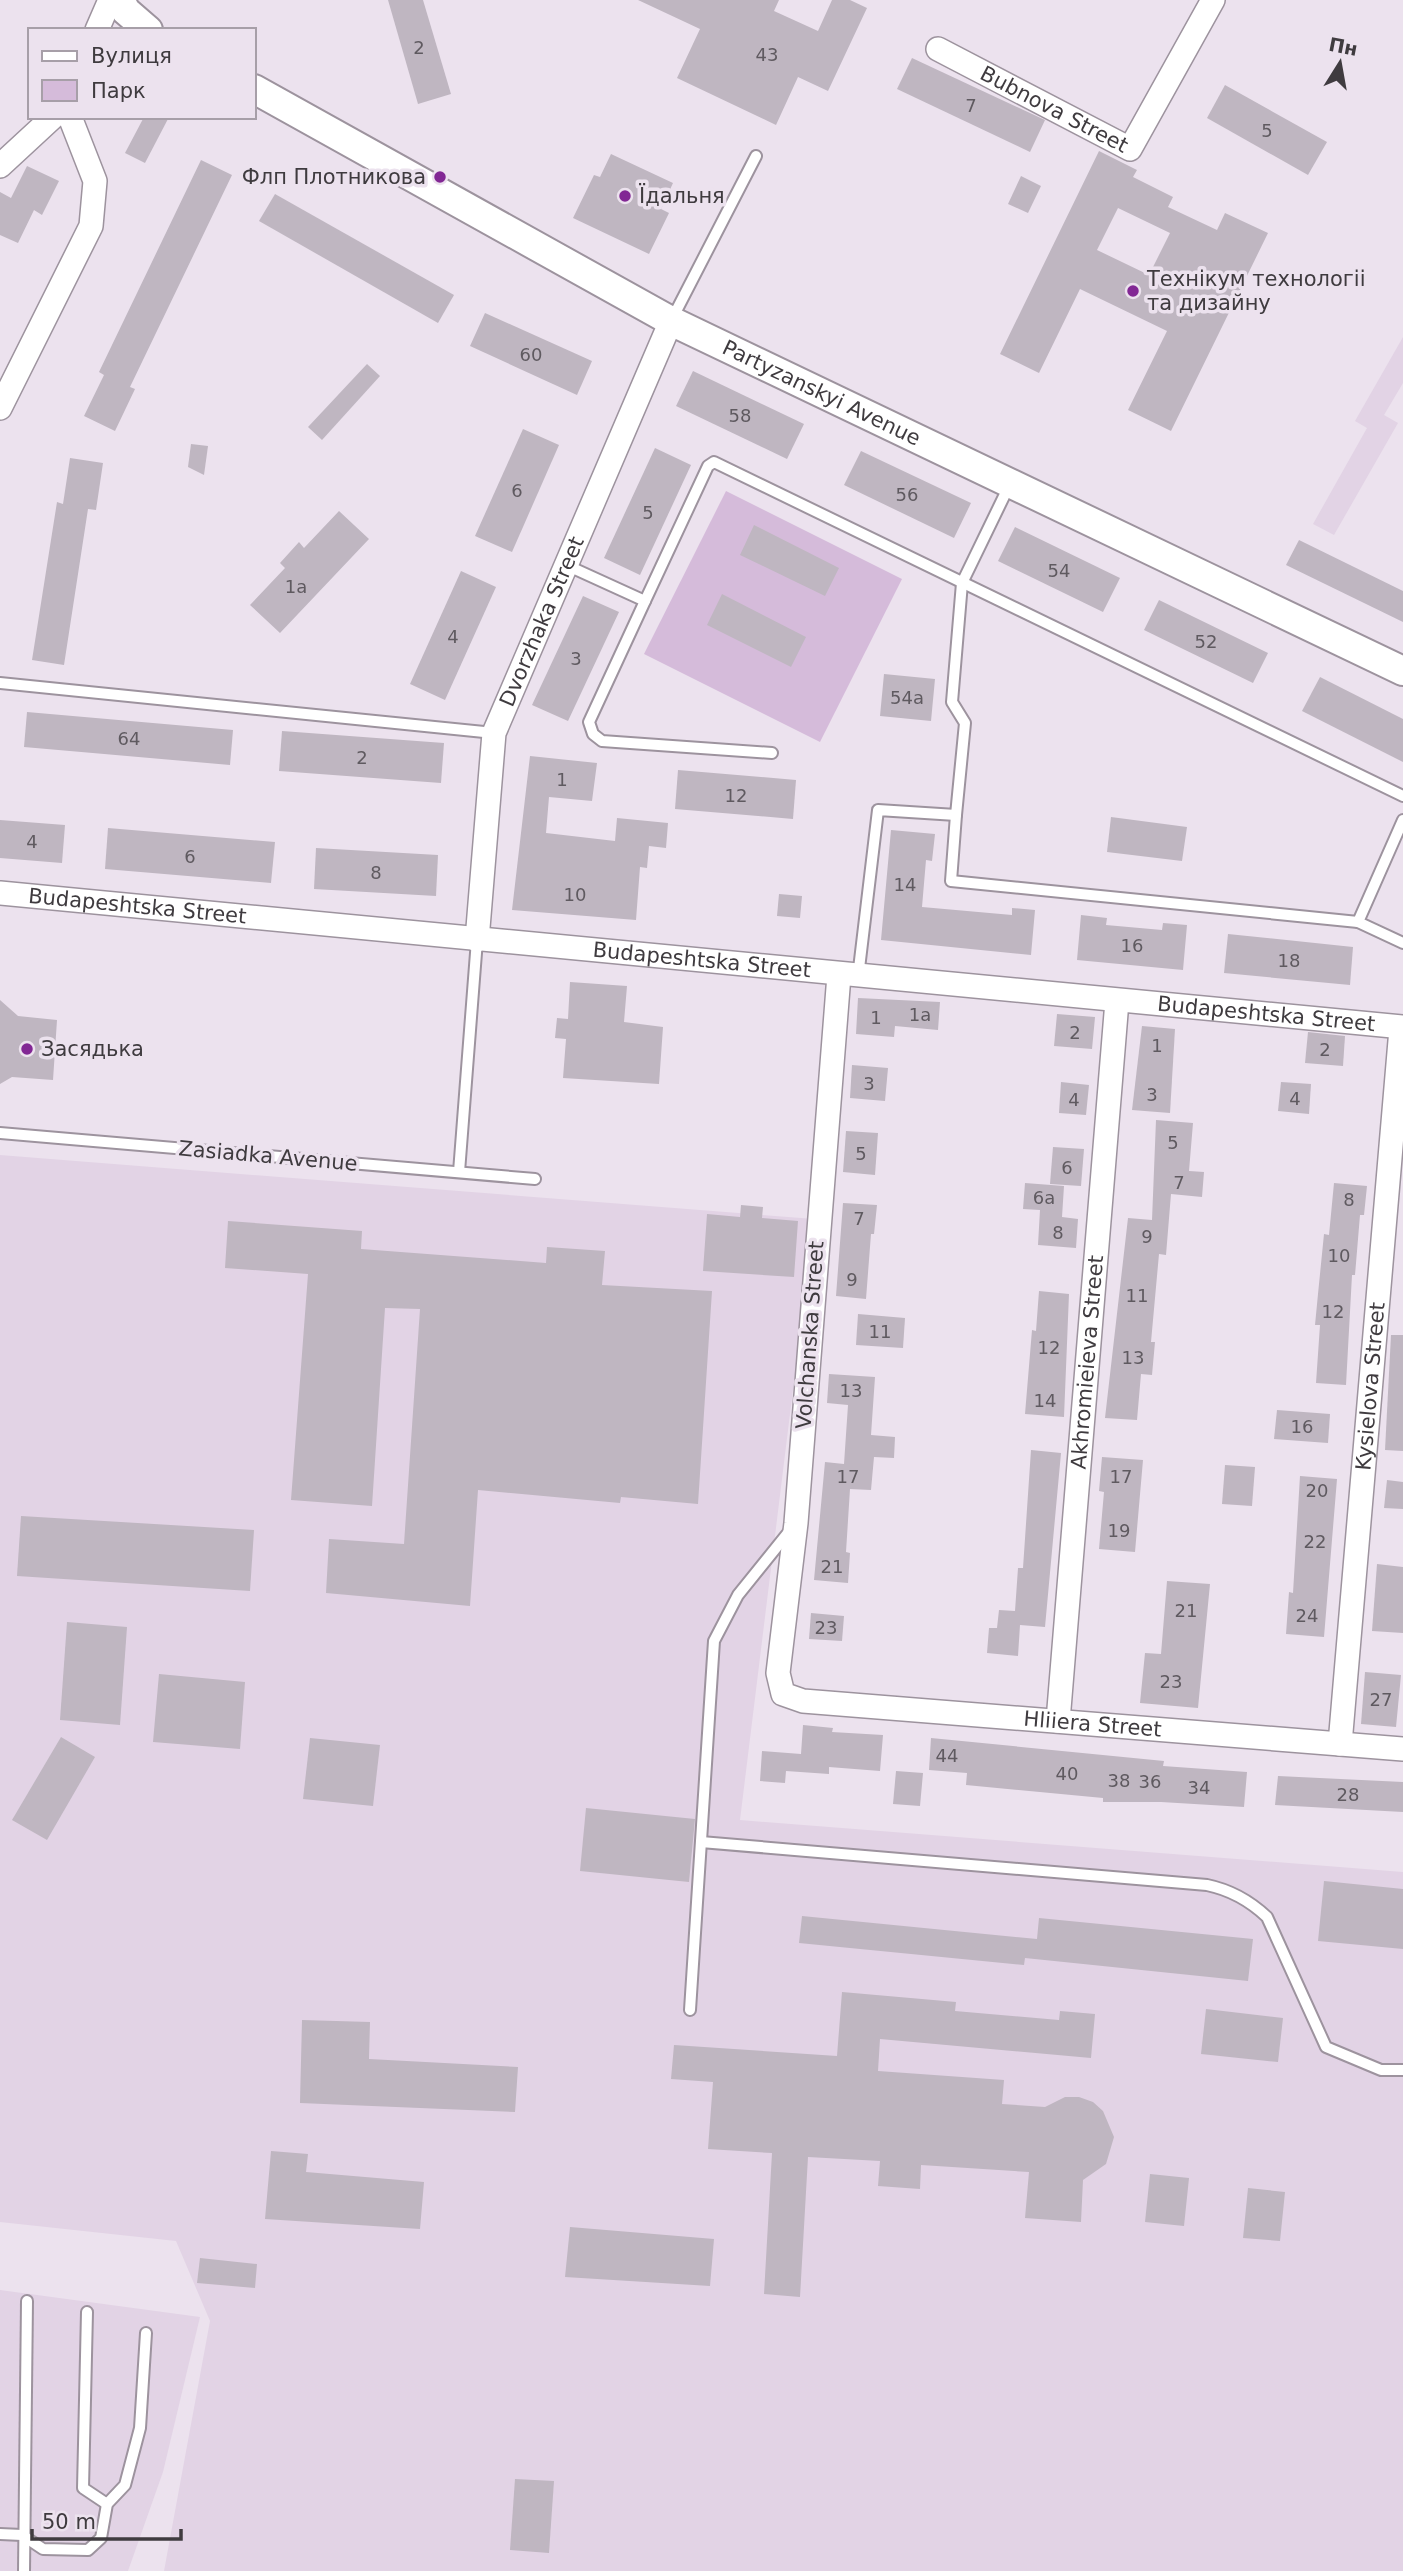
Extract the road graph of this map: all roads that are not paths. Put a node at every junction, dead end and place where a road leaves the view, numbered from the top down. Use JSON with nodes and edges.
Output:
{"nodes":[{"id":1,"x":110,"y":0,"type":"edge"},
{"id":2,"x":120,"y":0,"type":"edge"},
{"id":3,"x":1213,"y":0,"type":"edge"},
{"id":4,"x":98,"y":28,"type":"edge"},
{"id":5,"x":146,"y":28,"type":"edge"},
{"id":6,"x":937,"y":49,"type":"dead end"},
{"id":7,"x":256,"y":90,"type":"edge"},
{"id":8,"x":51,"y":119,"type":"edge"},
{"id":9,"x":71,"y":119,"type":"edge"},
{"id":10,"x":756,"y":156,"type":"dead end"},
{"id":11,"x":0,"y":166,"type":"edge"},
{"id":12,"x":671,"y":321,"type":"junction"},
{"id":13,"x":0,"y":408,"type":"edge"},
{"id":14,"x":1010,"y":483,"type":"junction"},
{"id":15,"x":566,"y":565,"type":"junction"},
{"id":16,"x":962,"y":583,"type":"junction"},
{"id":17,"x":646,"y":601,"type":"junction"},
{"id":18,"x":1403,"y":671,"type":"edge"},
{"id":19,"x":0,"y":683,"type":"edge"},
{"id":20,"x":494,"y":733,"type":"junction"},
{"id":21,"x":772,"y":752,"type":"dead end"},
{"id":22,"x":1403,"y":796,"type":"edge"},
{"id":23,"x":956,"y":815,"type":"junction"},
{"id":24,"x":1403,"y":820,"type":"edge"},
{"id":25,"x":0,"y":893,"type":"edge"},
{"id":26,"x":1358,"y":922,"type":"junction"},
{"id":27,"x":477,"y":940,"type":"junction"},
{"id":28,"x":1403,"y":943,"type":"edge"},
{"id":29,"x":849,"y":976,"type":"junction"},
{"id":30,"x":1117,"y":1001,"type":"junction"},
{"id":31,"x":1402,"y":1028,"type":"edge"},
{"id":32,"x":0,"y":1133,"type":"edge"},
{"id":33,"x":459,"y":1172,"type":"junction"},
{"id":34,"x":535,"y":1179,"type":"dead end"},
{"id":35,"x":796,"y":1523,"type":"junction"},
{"id":36,"x":783,"y":1694,"type":"joint"},
{"id":37,"x":1058,"y":1721,"type":"junction"},
{"id":38,"x":1340,"y":1744,"type":"junction"},
{"id":39,"x":1403,"y":1749,"type":"edge"},
{"id":40,"x":701,"y":1842,"type":"junction"},
{"id":41,"x":690,"y":2010,"type":"dead end"},
{"id":42,"x":1403,"y":2070,"type":"edge"},
{"id":43,"x":27,"y":2301,"type":"dead end"},
{"id":44,"x":87,"y":2312,"type":"dead end"},
{"id":45,"x":146,"y":2333,"type":"dead end"},
{"id":46,"x":107,"y":2504,"type":"junction"},
{"id":47,"x":0,"y":2534,"type":"edge"},
{"id":48,"x":22,"y":2535,"type":"junction"},
{"id":49,"x":23,"y":2571,"type":"edge"}],
"edges":[{"from":1,"to":4,"type":"street"},
{"from":2,"to":5,"type":"street"},
{"from":3,"to":6,"type":"street","name":"Bubnova Street"},
{"from":7,"to":12,"type":"street","name":"Partyzanskyi Avenue"},
{"from":8,"to":11,"type":"street"},
{"from":9,"to":13,"type":"street"},
{"from":10,"to":12,"type":"lane"},
{"from":12,"to":14,"type":"street","name":"Partyzanskyi Avenue"},
{"from":12,"to":15,"type":"street","name":"Dvorzhaka Street"},
{"from":14,"to":16,"type":"lane"},
{"from":14,"to":18,"type":"street","name":"Partyzanskyi Avenue"},
{"from":15,"to":17,"type":"lane"},
{"from":15,"to":20,"type":"street","name":"Dvorzhaka Street"},
{"from":16,"to":17,"type":"lane"},
{"from":16,"to":22,"type":"lane"},
{"from":16,"to":23,"type":"lane"},
{"from":17,"to":21,"type":"lane"},
{"from":19,"to":20,"type":"lane"},
{"from":20,"to":27,"type":"street","name":"Dvorzhaka Street"},
{"from":23,"to":26,"type":"lane"},
{"from":23,"to":29,"type":"lane"},
{"from":24,"to":26,"type":"lane"},
{"from":25,"to":27,"type":"street","name":"Budapeshtska Street"},
{"from":26,"to":28,"type":"lane"},
{"from":27,"to":29,"type":"street","name":"Budapeshtska Street"},
{"from":27,"to":33,"type":"lane"},
{"from":29,"to":30,"type":"street","name":"Budapeshtska Street"},
{"from":29,"to":35,"type":"street","name":"Volchanska Street"},
{"from":30,"to":31,"type":"street","name":"Budapeshtska Street"},
{"from":30,"to":37,"type":"street","name":"Akhromieieva Street"},
{"from":31,"to":38,"type":"street","name":"Kysielova Street"},
{"from":32,"to":33,"type":"lane","name":"Zasiadka Avenue"},
{"from":33,"to":34,"type":"lane","name":"Zasiadka Avenue"},
{"from":35,"to":36,"type":"street","name":"Volchanska Street"},
{"from":35,"to":40,"type":"lane"},
{"from":36,"to":37,"type":"street","name":"Hliiera Street"},
{"from":37,"to":38,"type":"street","name":"Hliiera Street"},
{"from":38,"to":39,"type":"street","name":"Hliiera Street"},
{"from":40,"to":41,"type":"lane"},
{"from":40,"to":42,"type":"lane"},
{"from":43,"to":48,"type":"lane"},
{"from":44,"to":46,"type":"lane"},
{"from":45,"to":46,"type":"lane"},
{"from":46,"to":48,"type":"lane"},
{"from":47,"to":48,"type":"lane"},
{"from":48,"to":49,"type":"lane"}]}
